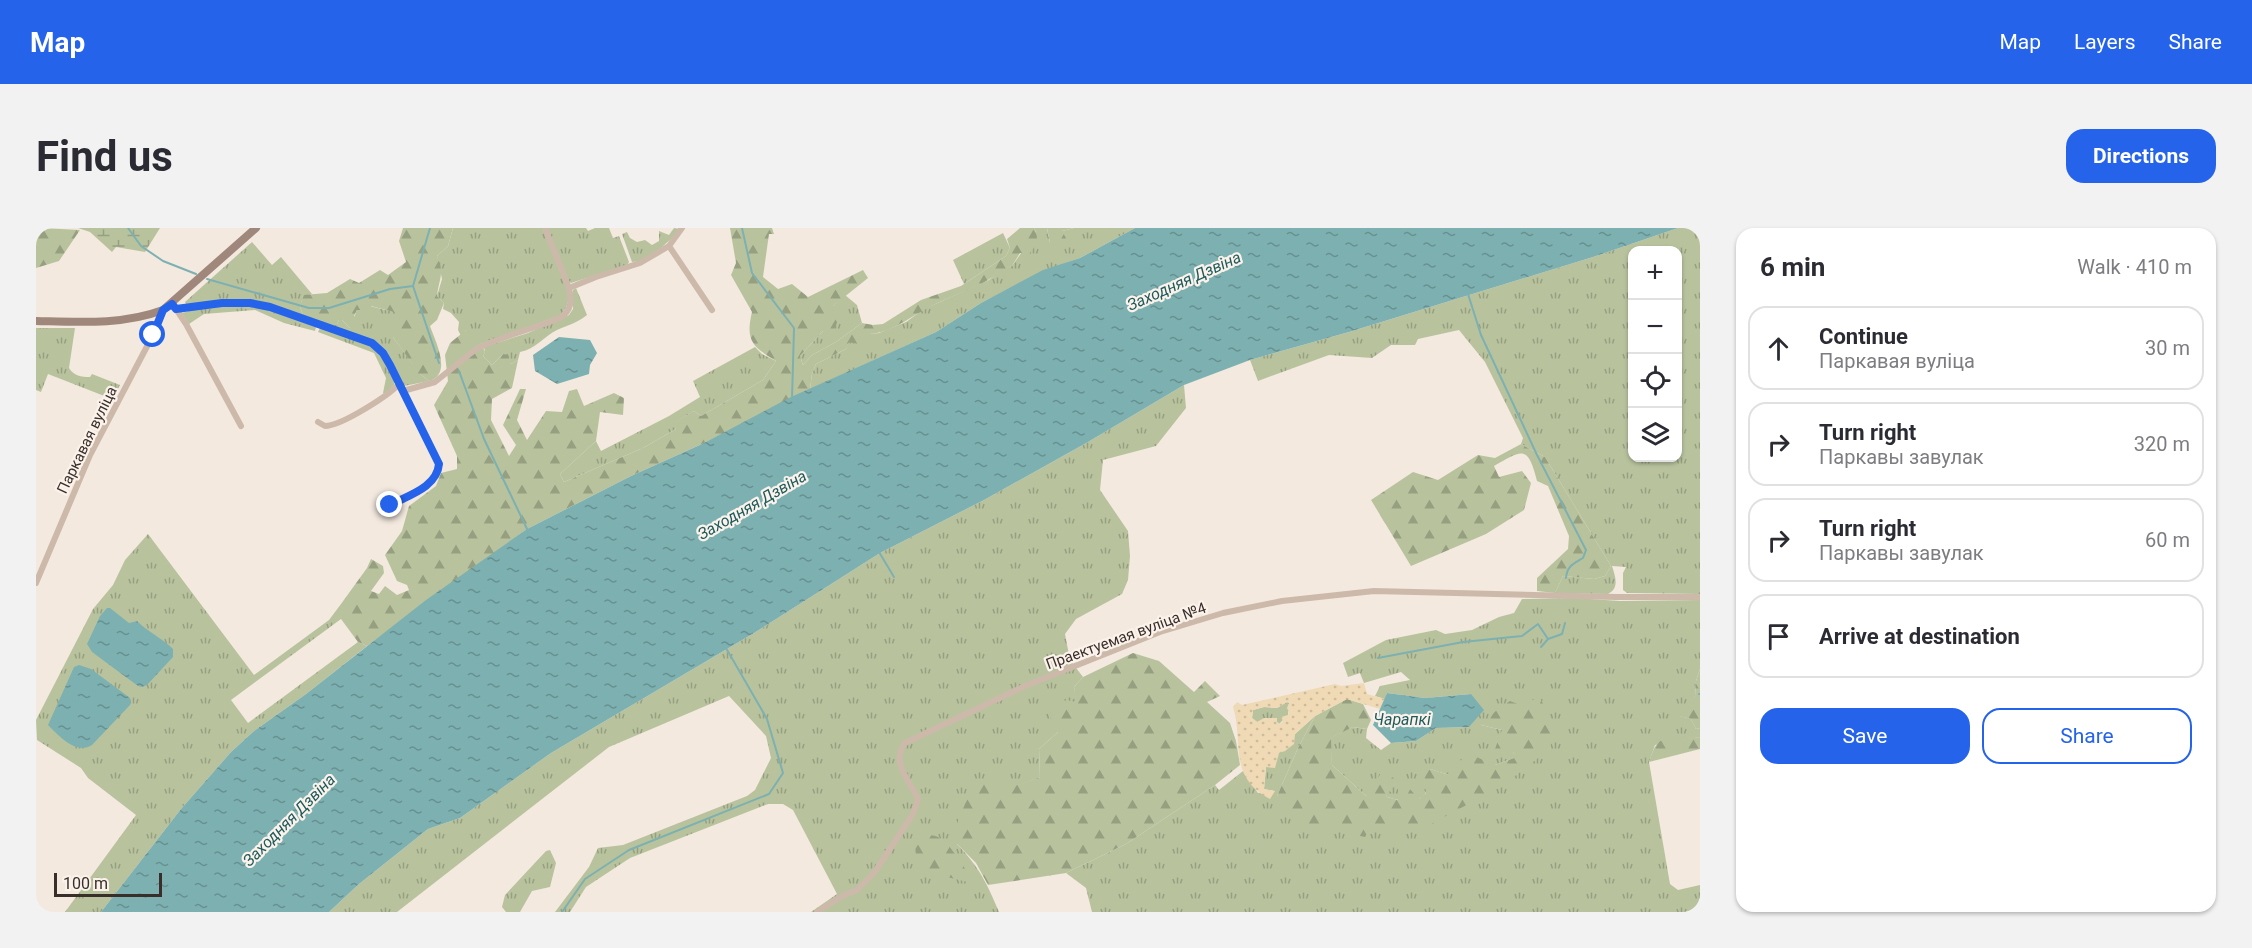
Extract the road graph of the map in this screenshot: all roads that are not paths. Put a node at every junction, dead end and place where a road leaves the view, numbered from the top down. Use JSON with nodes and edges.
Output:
{"nodes":[{"id":1,"x":256,"y":228,"type":"edge"},
{"id":2,"x":545,"y":228,"type":"edge"},
{"id":3,"x":682,"y":228,"type":"edge"},
{"id":4,"x":669,"y":246,"type":"junction"},
{"id":5,"x":569,"y":288,"type":"junction"},
{"id":6,"x":174,"y":306,"type":"junction"},
{"id":7,"x":163,"y":310,"type":"junction"},
{"id":8,"x":712,"y":310,"type":"dead end"},
{"id":9,"x":36,"y":321,"type":"edge"},
{"id":10,"x":401,"y":388,"type":"junction"},
{"id":11,"x":318,"y":422,"type":"dead end"},
{"id":12,"x":241,"y":426,"type":"dead end"},
{"id":13,"x":390,"y":505,"type":"dead end"},
{"id":14,"x":36,"y":583,"type":"edge"},
{"id":15,"x":1700,"y":597,"type":"edge"},
{"id":16,"x":817,"y":912,"type":"edge"}],
"edges":[{"from":1,"to":6,"type":"main road"},
{"from":2,"to":5,"type":"street"},
{"from":3,"to":4,"type":"street"},
{"from":4,"to":5,"type":"street"},
{"from":4,"to":8,"type":"street"},
{"from":5,"to":10,"type":"street"},
{"from":6,"to":7,"type":"main road"},
{"from":6,"to":10,"type":"street"},
{"from":6,"to":12,"type":"street"},
{"from":7,"to":9,"type":"main road"},
{"from":7,"to":14,"type":"street","name":"Паркавая вуліца"},
{"from":10,"to":11,"type":"street"},
{"from":10,"to":13,"type":"street"},
{"from":15,"to":16,"type":"street","name":"Праектуемая вуліца №4"}]}
